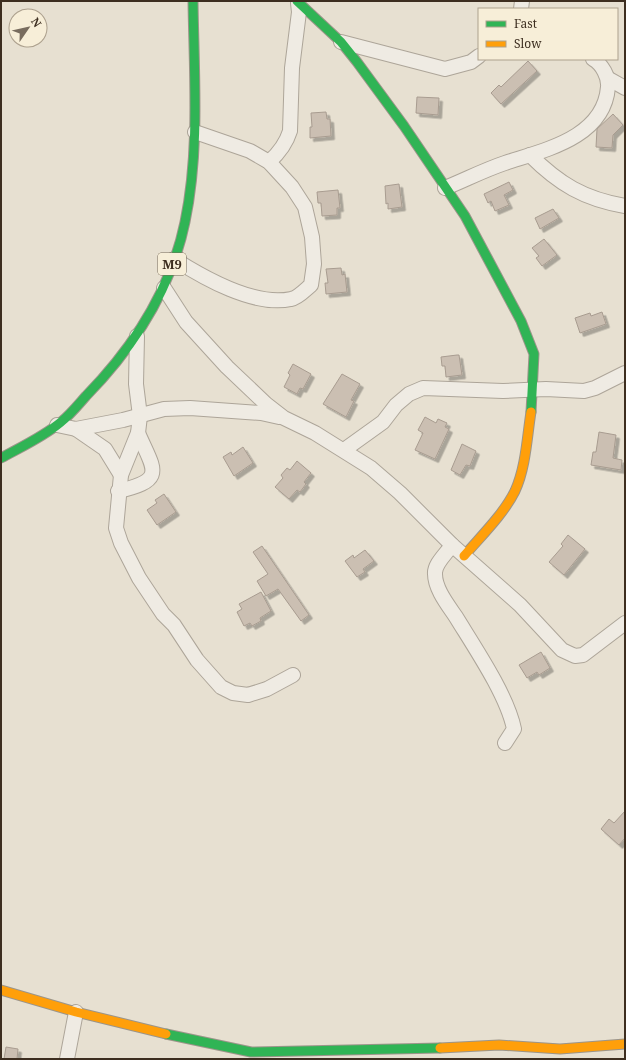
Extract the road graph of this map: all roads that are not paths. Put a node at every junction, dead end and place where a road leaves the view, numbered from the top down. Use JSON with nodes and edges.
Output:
{"nodes":[{"id":1,"x":193,"y":1,"type":"edge"},
{"id":2,"x":298,"y":2,"type":"edge"},
{"id":3,"x":341,"y":42,"type":"junction"},
{"id":4,"x":478,"y":57,"type":"edge"},
{"id":5,"x":595,"y":60,"type":"edge"},
{"id":6,"x":609,"y":79,"type":"junction"},
{"id":7,"x":625,"y":88,"type":"edge"},
{"id":8,"x":195,"y":132,"type":"junction"},
{"id":9,"x":530,"y":155,"type":"junction"},
{"id":10,"x":269,"y":162,"type":"junction"},
{"id":11,"x":445,"y":188,"type":"junction"},
{"id":12,"x":625,"y":206,"type":"edge"},
{"id":13,"x":174,"y":259,"type":"junction"},
{"id":14,"x":164,"y":288,"type":"junction"},
{"id":15,"x":137,"y":336,"type":"junction"},
{"id":16,"x":625,"y":373,"type":"edge"},
{"id":17,"x":532,"y":389,"type":"junction"},
{"id":18,"x":140,"y":416,"type":"junction"},
{"id":19,"x":284,"y":418,"type":"junction"},
{"id":20,"x":57,"y":425,"type":"junction"},
{"id":21,"x":76,"y":429,"type":"junction"},
{"id":22,"x":138,"y":433,"type":"junction"},
{"id":23,"x":344,"y":450,"type":"junction"},
{"id":24,"x":1,"y":458,"type":"edge"},
{"id":25,"x":120,"y":474,"type":"junction"},
{"id":26,"x":118,"y":491,"type":"junction"},
{"id":27,"x":452,"y":546,"type":"junction"},
{"id":28,"x":464,"y":556,"type":"junction"},
{"id":29,"x":625,"y":623,"type":"edge"},
{"id":30,"x":293,"y":675,"type":"dead end"},
{"id":31,"x":505,"y":744,"type":"dead end"},
{"id":32,"x":1,"y":990,"type":"edge"},
{"id":33,"x":76,"y":1012,"type":"junction"},
{"id":34,"x":625,"y":1044,"type":"edge"},
{"id":35,"x":67,"y":1059,"type":"edge"}],
"edges":[{"from":1,"to":8,"type":"street","number":"M9"},
{"from":2,"to":3,"type":"street"},
{"from":2,"to":10,"type":"street"},
{"from":3,"to":4,"type":"street"},
{"from":3,"to":11,"type":"street"},
{"from":5,"to":6,"type":"street"},
{"from":6,"to":7,"type":"street"},
{"from":6,"to":9,"type":"street"},
{"from":8,"to":10,"type":"street"},
{"from":8,"to":13,"type":"street","number":"M9"},
{"from":9,"to":11,"type":"street"},
{"from":9,"to":12,"type":"street"},
{"from":10,"to":13,"type":"street"},
{"from":11,"to":17,"type":"street"},
{"from":13,"to":14,"type":"street","number":"M9"},
{"from":14,"to":15,"type":"street","number":"M9"},
{"from":14,"to":19,"type":"street"},
{"from":15,"to":18,"type":"street"},
{"from":15,"to":20,"type":"street","number":"M9"},
{"from":16,"to":17,"type":"street"},
{"from":17,"to":23,"type":"street"},
{"from":17,"to":28,"type":"street"},
{"from":18,"to":19,"type":"street"},
{"from":18,"to":21,"type":"street"},
{"from":18,"to":22,"type":"street"},
{"from":19,"to":23,"type":"street"},
{"from":20,"to":21,"type":"street"},
{"from":20,"to":24,"type":"street","number":"M9"},
{"from":21,"to":25,"type":"street"},
{"from":22,"to":25,"type":"street"},
{"from":22,"to":26,"type":"street"},
{"from":23,"to":27,"type":"street"},
{"from":25,"to":26,"type":"street"},
{"from":26,"to":30,"type":"street"},
{"from":27,"to":28,"type":"street"},
{"from":27,"to":31,"type":"street"},
{"from":28,"to":29,"type":"street"},
{"from":32,"to":33,"type":"street"},
{"from":33,"to":34,"type":"street"},
{"from":33,"to":35,"type":"street"}]}
